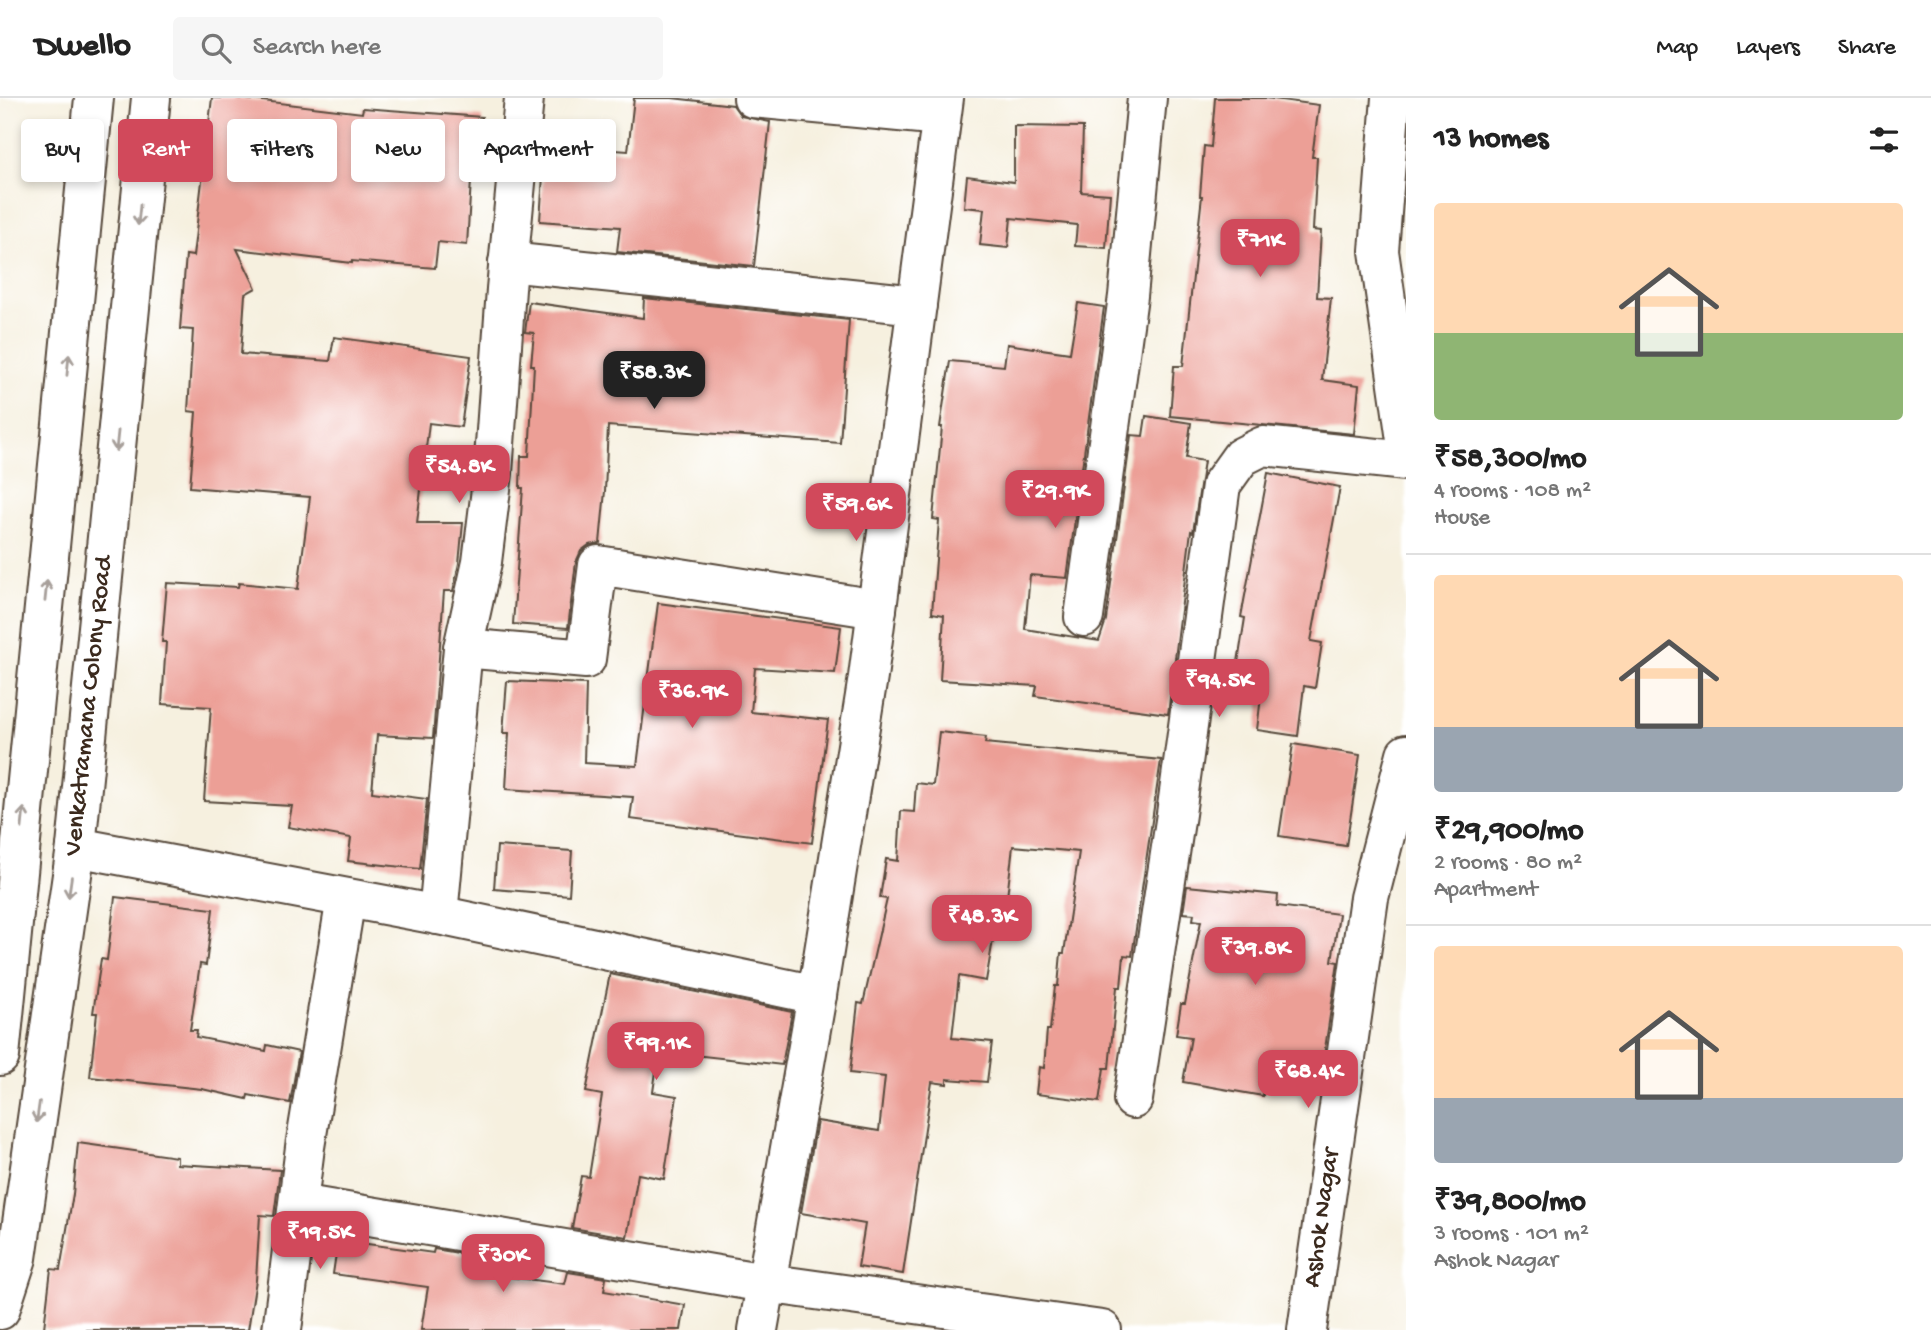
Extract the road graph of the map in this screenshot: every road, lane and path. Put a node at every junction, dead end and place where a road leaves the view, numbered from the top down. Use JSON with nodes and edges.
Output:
{"nodes":[{"id":1,"x":94,"y":98,"type":"edge"},
{"id":2,"x":151,"y":98,"type":"edge"},
{"id":3,"x":524,"y":98,"type":"edge"},
{"id":4,"x":753,"y":98,"type":"edge"},
{"id":5,"x":1147,"y":98,"type":"edge"},
{"id":6,"x":1391,"y":98,"type":"edge"},
{"id":7,"x":1399,"y":98,"type":"edge"},
{"id":8,"x":1406,"y":99,"type":"edge"},
{"id":9,"x":942,"y":107,"type":"edge"},
{"id":10,"x":1392,"y":253,"type":"edge"},
{"id":11,"x":508,"y":262,"type":"junction"},
{"id":12,"x":917,"y":305,"type":"junction"},
{"id":13,"x":1406,"y":440,"type":"edge"},
{"id":14,"x":1406,"y":461,"type":"edge"},
{"id":15,"x":877,"y":608,"type":"junction"},
{"id":16,"x":1084,"y":617,"type":"dead end"},
{"id":17,"x":463,"y":648,"type":"junction"},
{"id":18,"x":1406,"y":754,"type":"edge"},
{"id":19,"x":76,"y":847,"type":"junction"},
{"id":20,"x":346,"y":898,"type":"junction"},
{"id":21,"x":438,"y":915,"type":"junction"},
{"id":22,"x":817,"y":995,"type":"junction"},
{"id":23,"x":0,"y":1056,"type":"edge"},
{"id":24,"x":1133,"y":1099,"type":"dead end"},
{"id":25,"x":299,"y":1204,"type":"junction"},
{"id":26,"x":5,"y":1281,"type":"edge"},
{"id":27,"x":765,"y":1283,"type":"junction"},
{"id":28,"x":282,"y":1330,"type":"edge"},
{"id":29,"x":758,"y":1330,"type":"edge"},
{"id":30,"x":1102,"y":1330,"type":"edge"},
{"id":31,"x":1307,"y":1330,"type":"edge"}],
"edges":[{"from":23,"to":1,"type":"street","one_way":true},
{"from":2,"to":19,"type":"street","name":"Venkatramana Colony Road","one_way":true},
{"from":3,"to":11,"type":"street"},
{"from":4,"to":9,"type":"street"},
{"from":5,"to":16,"type":"street"},
{"from":6,"to":10,"type":"street"},
{"from":7,"to":8,"type":"street"},
{"from":9,"to":12,"type":"street"},
{"from":10,"to":13,"type":"street"},
{"from":11,"to":12,"type":"street"},
{"from":11,"to":17,"type":"street"},
{"from":12,"to":15,"type":"street"},
{"from":14,"to":24,"type":"street"},
{"from":15,"to":17,"type":"street"},
{"from":15,"to":22,"type":"street"},
{"from":17,"to":21,"type":"street"},
{"from":18,"to":31,"type":"street","name":"Ashok Nagar"},
{"from":19,"to":20,"type":"street"},
{"from":19,"to":26,"type":"street","name":"Venkatramana Colony Road","one_way":true},
{"from":20,"to":21,"type":"street"},
{"from":20,"to":25,"type":"street"},
{"from":21,"to":22,"type":"street"},
{"from":22,"to":27,"type":"street"},
{"from":25,"to":27,"type":"street"},
{"from":25,"to":28,"type":"street"},
{"from":27,"to":29,"type":"street"},
{"from":27,"to":30,"type":"street"}]}
